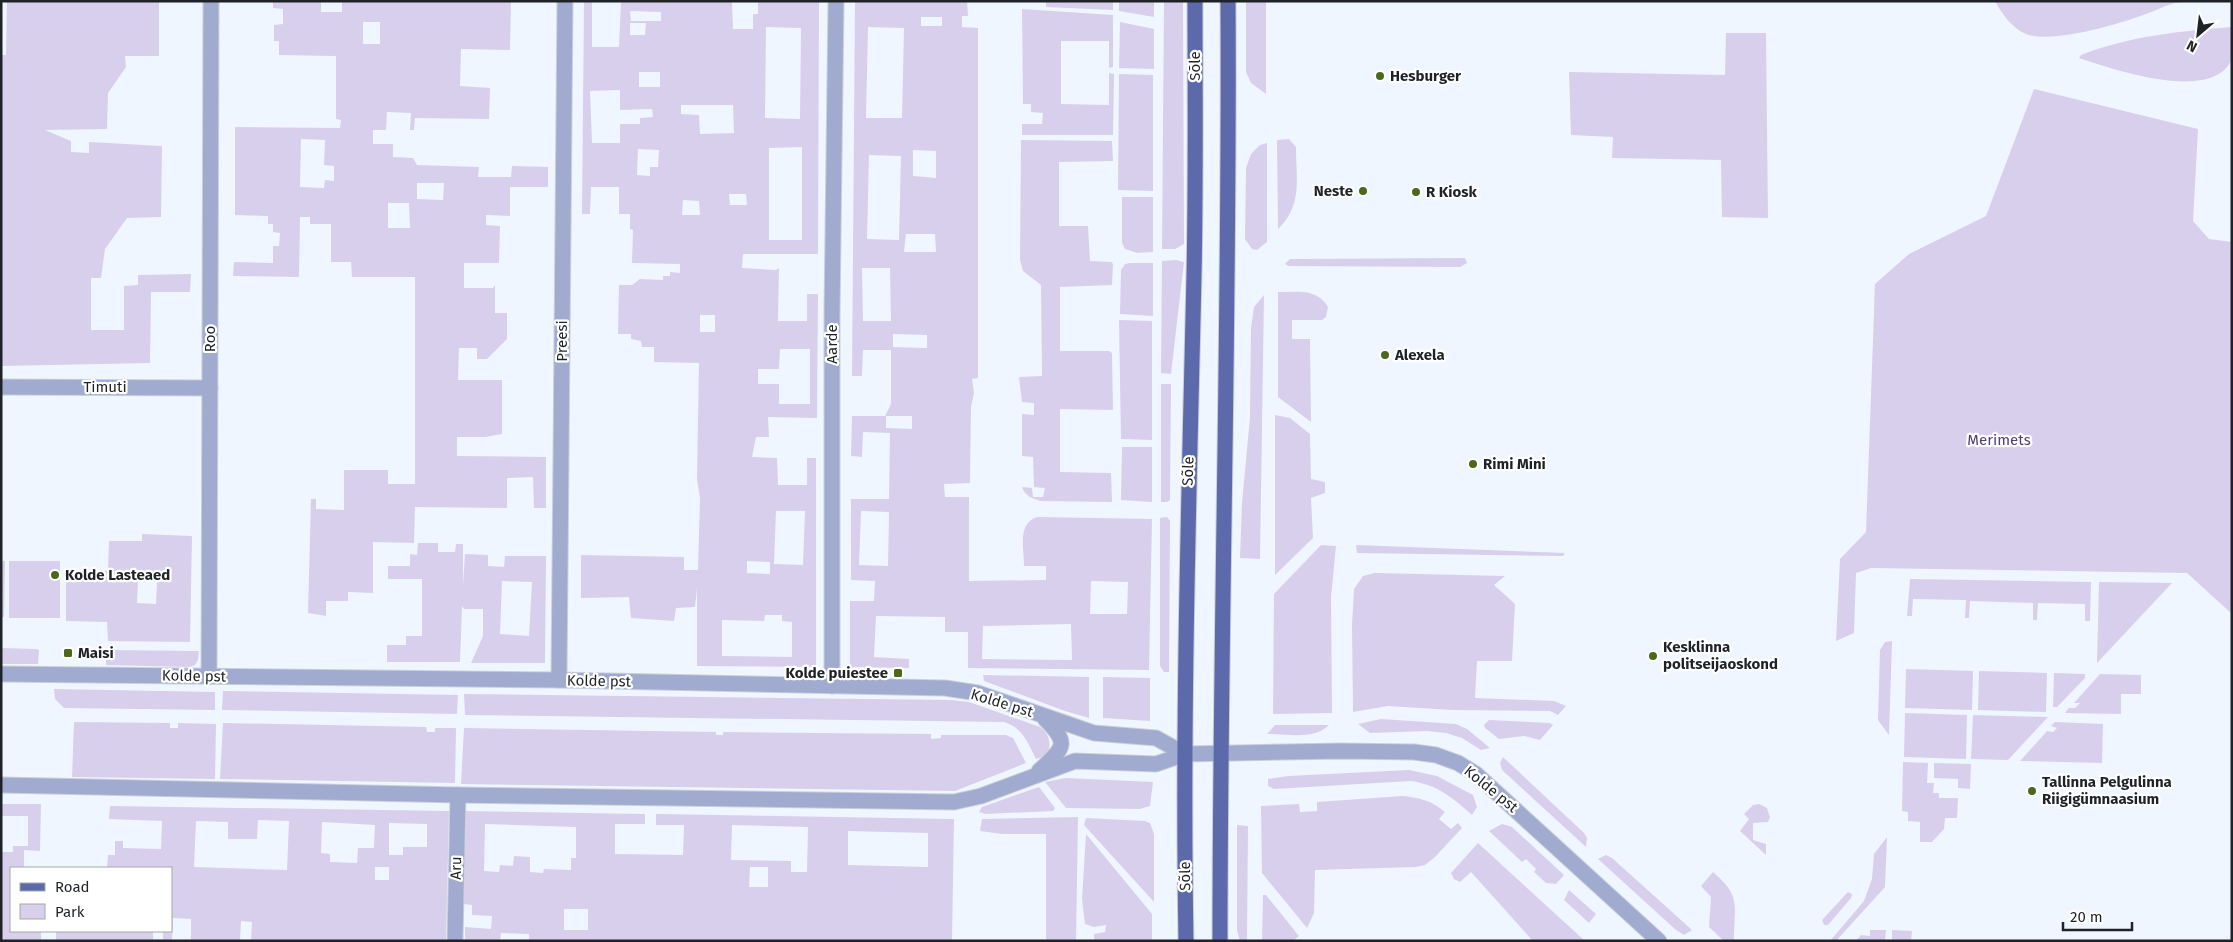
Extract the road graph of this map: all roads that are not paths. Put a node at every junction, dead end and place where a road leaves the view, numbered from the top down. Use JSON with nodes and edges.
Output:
{"nodes":[{"id":1,"x":211,"y":1,"type":"edge"},
{"id":2,"x":564,"y":1,"type":"edge"},
{"id":3,"x":836,"y":1,"type":"edge"},
{"id":4,"x":1196,"y":1,"type":"edge"},
{"id":5,"x":1228,"y":1,"type":"edge"},
{"id":6,"x":1,"y":387,"type":"edge"},
{"id":7,"x":210,"y":388,"type":"junction"},
{"id":8,"x":1,"y":674,"type":"edge"},
{"id":9,"x":209,"y":676,"type":"junction"},
{"id":10,"x":559,"y":680,"type":"junction"},
{"id":11,"x":832,"y":686,"type":"junction"},
{"id":12,"x":1042,"y":715,"type":"junction"},
{"id":13,"x":1185,"y":754,"type":"junction"},
{"id":14,"x":1220,"y":755,"type":"junction"},
{"id":15,"x":1036,"y":773,"type":"junction"},
{"id":16,"x":1,"y":785,"type":"edge"},
{"id":17,"x":458,"y":795,"type":"junction"},
{"id":18,"x":455,"y":941,"type":"edge"},
{"id":19,"x":1186,"y":941,"type":"edge"},
{"id":20,"x":1220,"y":941,"type":"edge"},
{"id":21,"x":1659,"y":941,"type":"edge"}],
"edges":[{"from":1,"to":7,"type":"street","name":"Roo"},
{"from":2,"to":10,"type":"street","name":"Preesi"},
{"from":3,"to":11,"type":"street","name":"Aarde"},
{"from":4,"to":13,"type":"main road","name":"Sõle"},
{"from":5,"to":14,"type":"main road"},
{"from":6,"to":7,"type":"street","name":"Timuti"},
{"from":7,"to":9,"type":"street","name":"Roo"},
{"from":8,"to":9,"type":"street","name":"Kolde pst"},
{"from":9,"to":10,"type":"street","name":"Kolde pst"},
{"from":10,"to":11,"type":"street","name":"Kolde pst"},
{"from":11,"to":12,"type":"street","name":"Kolde pst"},
{"from":12,"to":13,"type":"street","name":"Kolde pst"},
{"from":12,"to":15,"type":"street"},
{"from":13,"to":14,"type":"street","name":"Kolde pst"},
{"from":13,"to":15,"type":"street","name":"Kolde pst"},
{"from":13,"to":19,"type":"main road","name":"Sõle"},
{"from":14,"to":20,"type":"main road"},
{"from":14,"to":21,"type":"street","name":"Kolde pst"},
{"from":15,"to":17,"type":"street","name":"Kolde pst"},
{"from":16,"to":17,"type":"street","name":"Kolde pst"},
{"from":17,"to":18,"type":"street","name":"Aru"}]}
